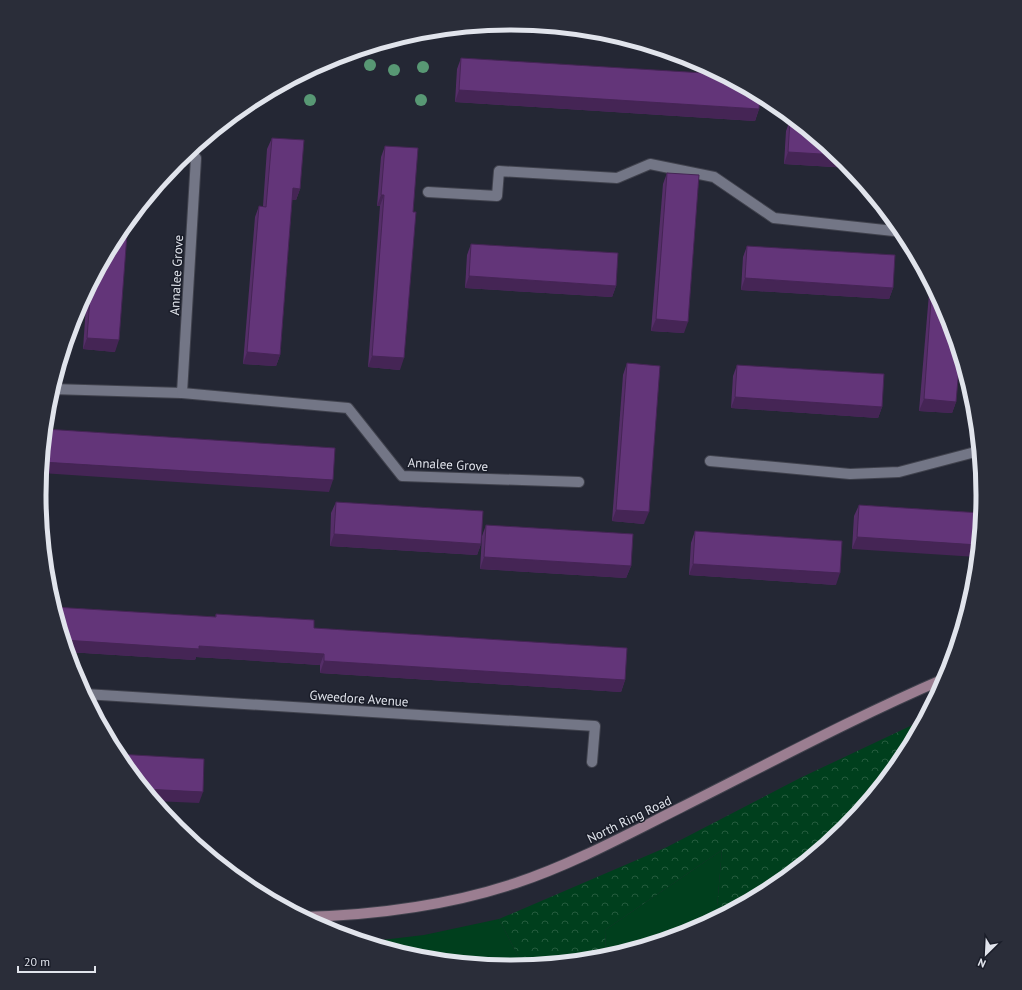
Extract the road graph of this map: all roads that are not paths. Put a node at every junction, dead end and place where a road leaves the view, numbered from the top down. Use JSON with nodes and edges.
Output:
{"nodes":[{"id":1,"x":196,"y":158,"type":"dead end"},
{"id":2,"x":428,"y":192,"type":"dead end"},
{"id":3,"x":894,"y":231,"type":"edge"},
{"id":4,"x":59,"y":389,"type":"edge"},
{"id":5,"x":182,"y":393,"type":"junction"},
{"id":6,"x":974,"y":452,"type":"edge"},
{"id":7,"x":710,"y":462,"type":"dead end"},
{"id":8,"x":579,"y":482,"type":"dead end"},
{"id":9,"x":937,"y":682,"type":"edge"},
{"id":10,"x":91,"y":694,"type":"edge"},
{"id":11,"x":592,"y":762,"type":"dead end"},
{"id":12,"x":314,"y":916,"type":"edge"}],
"edges":[{"from":1,"to":5,"type":"street","name":"Annalee Grove"},
{"from":2,"to":3,"type":"street"},
{"from":4,"to":5,"type":"street","name":"Annalee Grove"},
{"from":5,"to":8,"type":"street","name":"Annalee Grove"},
{"from":6,"to":7,"type":"street"},
{"from":9,"to":12,"type":"main road","name":"North Ring Road"},
{"from":10,"to":11,"type":"street","name":"Gweedore Avenue"}]}
